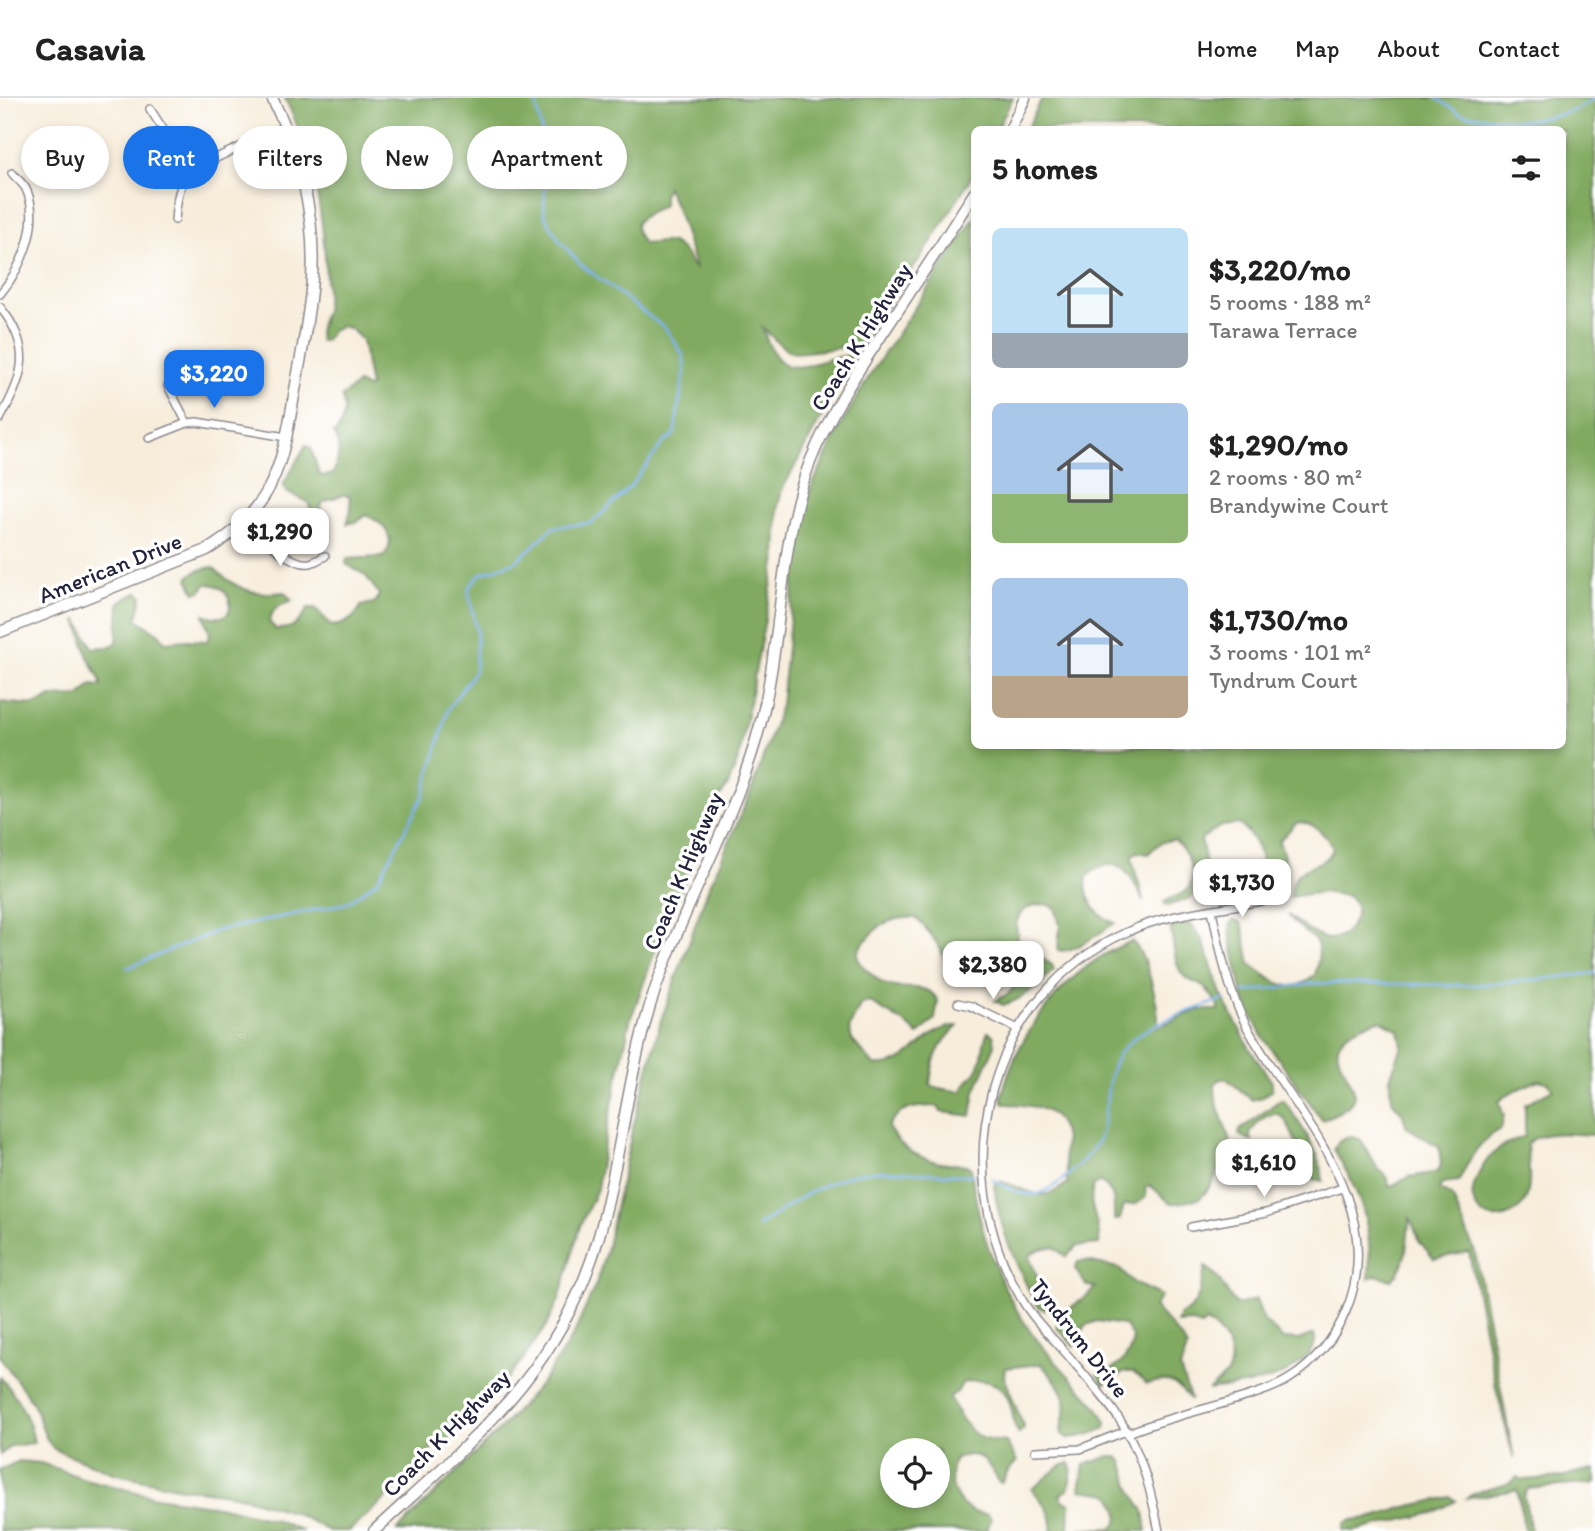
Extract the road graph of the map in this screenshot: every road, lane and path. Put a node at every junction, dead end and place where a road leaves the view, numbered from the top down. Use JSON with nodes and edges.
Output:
{"nodes":[{"id":1,"x":272,"y":98,"type":"edge"},
{"id":2,"x":1025,"y":98,"type":"edge"},
{"id":3,"x":150,"y":109,"type":"dead end"},
{"id":4,"x":161,"y":126,"type":"edge"},
{"id":5,"x":286,"y":126,"type":"edge"},
{"id":6,"x":1012,"y":126,"type":"edge"},
{"id":7,"x":12,"y":173,"type":"dead end"},
{"id":8,"x":180,"y":189,"type":"edge"},
{"id":9,"x":304,"y":189,"type":"edge"},
{"id":10,"x":971,"y":198,"type":"edge"},
{"id":11,"x":175,"y":220,"type":"dead end"},
{"id":12,"x":0,"y":294,"type":"edge"},
{"id":13,"x":0,"y":307,"type":"edge"},
{"id":14,"x":168,"y":386,"type":"dead end"},
{"id":15,"x":0,"y":419,"type":"edge"},
{"id":16,"x":187,"y":423,"type":"junction"},
{"id":17,"x":286,"y":437,"type":"junction"},
{"id":18,"x":149,"y":438,"type":"dead end"},
{"id":19,"x":245,"y":522,"type":"junction"},
{"id":20,"x":325,"y":556,"type":"dead end"},
{"id":21,"x":0,"y":632,"type":"edge"},
{"id":22,"x":1266,"y":900,"type":"dead end"},
{"id":23,"x":1212,"y":910,"type":"junction"},
{"id":24,"x":958,"y":1003,"type":"dead end"},
{"id":25,"x":1018,"y":1029,"type":"junction"},
{"id":26,"x":1342,"y":1188,"type":"junction"},
{"id":27,"x":1191,"y":1227,"type":"dead end"},
{"id":28,"x":1127,"y":1432,"type":"junction"},
{"id":29,"x":1035,"y":1451,"type":"dead end"},
{"id":30,"x":374,"y":1531,"type":"edge"},
{"id":31,"x":1159,"y":1531,"type":"edge"}],
"edges":[{"from":1,"to":5,"type":"street","name":"American Drive"},
{"from":2,"to":6,"type":"street"},
{"from":3,"to":4,"type":"street"},
{"from":7,"to":12,"type":"street"},
{"from":8,"to":11,"type":"street"},
{"from":9,"to":17,"type":"street","name":"American Drive"},
{"from":10,"to":30,"type":"street","name":"Coach K Highway"},
{"from":13,"to":15,"type":"street"},
{"from":14,"to":16,"type":"street"},
{"from":16,"to":17,"type":"street"},
{"from":16,"to":18,"type":"street"},
{"from":17,"to":19,"type":"street","name":"American Drive"},
{"from":19,"to":20,"type":"street"},
{"from":19,"to":21,"type":"street","name":"American Drive"},
{"from":22,"to":23,"type":"street","name":"Tyndrum Drive"},
{"from":23,"to":25,"type":"street","name":"Tyndrum Drive"},
{"from":23,"to":26,"type":"street"},
{"from":24,"to":25,"type":"street"},
{"from":25,"to":28,"type":"street","name":"Tyndrum Drive"},
{"from":26,"to":27,"type":"street"},
{"from":26,"to":28,"type":"street"},
{"from":28,"to":29,"type":"street"},
{"from":28,"to":31,"type":"street","name":"Tyndrum Drive"}]}
